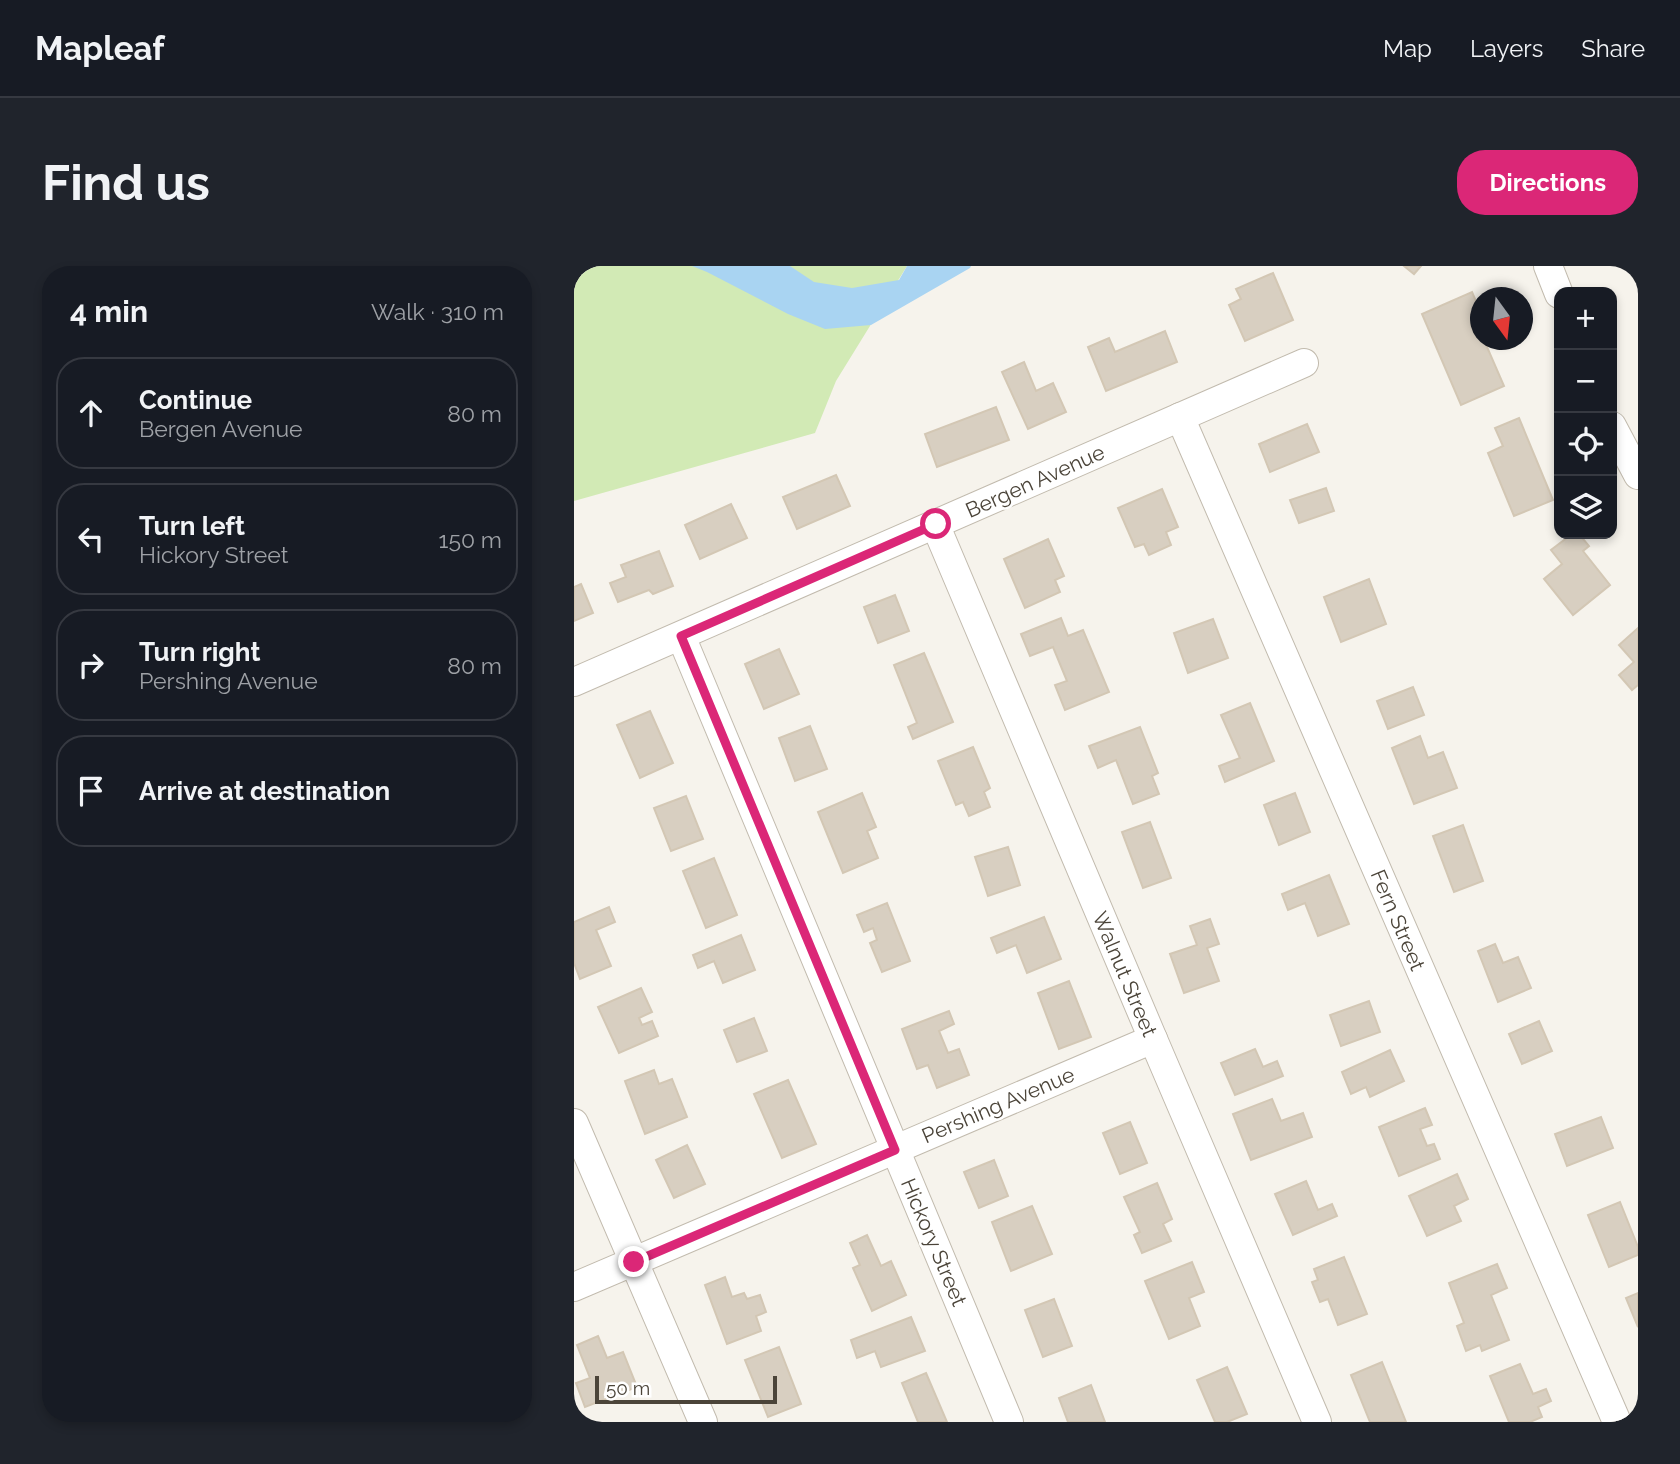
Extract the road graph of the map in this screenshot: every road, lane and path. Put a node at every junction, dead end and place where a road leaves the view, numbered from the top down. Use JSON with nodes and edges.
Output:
{"nodes":[{"id":1,"x":1548,"y":266,"type":"edge"},
{"id":2,"x":1556,"y":287,"type":"edge"},
{"id":3,"x":1304,"y":363,"type":"dead end"},
{"id":4,"x":1180,"y":417,"type":"junction"},
{"id":5,"x":1617,"y":435,"type":"edge"},
{"id":6,"x":1638,"y":475,"type":"edge"},
{"id":7,"x":936,"y":524,"type":"junction"},
{"id":8,"x":681,"y":636,"type":"junction"},
{"id":9,"x":574,"y":682,"type":"edge"},
{"id":10,"x":1153,"y":1039,"type":"junction"},
{"id":11,"x":574,"y":1123,"type":"edge"},
{"id":12,"x":895,"y":1150,"type":"junction"},
{"id":13,"x":634,"y":1262,"type":"junction"},
{"id":14,"x":574,"y":1287,"type":"edge"},
{"id":15,"x":703,"y":1422,"type":"edge"},
{"id":16,"x":1009,"y":1422,"type":"edge"},
{"id":17,"x":1317,"y":1422,"type":"edge"},
{"id":18,"x":1617,"y":1422,"type":"edge"}],
"edges":[{"from":1,"to":2,"type":"street"},
{"from":3,"to":4,"type":"street","name":"Bergen Avenue"},
{"from":4,"to":7,"type":"street","name":"Bergen Avenue"},
{"from":4,"to":18,"type":"street","name":"Fern Street"},
{"from":5,"to":6,"type":"street"},
{"from":7,"to":8,"type":"street","name":"Bergen Avenue"},
{"from":7,"to":10,"type":"street","name":"Walnut Street"},
{"from":8,"to":9,"type":"street","name":"Bergen Avenue"},
{"from":8,"to":12,"type":"street","name":"Hickory Street"},
{"from":10,"to":12,"type":"street","name":"Pershing Avenue"},
{"from":10,"to":17,"type":"street","name":"Walnut Street"},
{"from":11,"to":13,"type":"street"},
{"from":12,"to":13,"type":"street","name":"Pershing Avenue"},
{"from":12,"to":16,"type":"street","name":"Hickory Street"},
{"from":13,"to":14,"type":"street","name":"Pershing Avenue"},
{"from":13,"to":15,"type":"street"}]}
